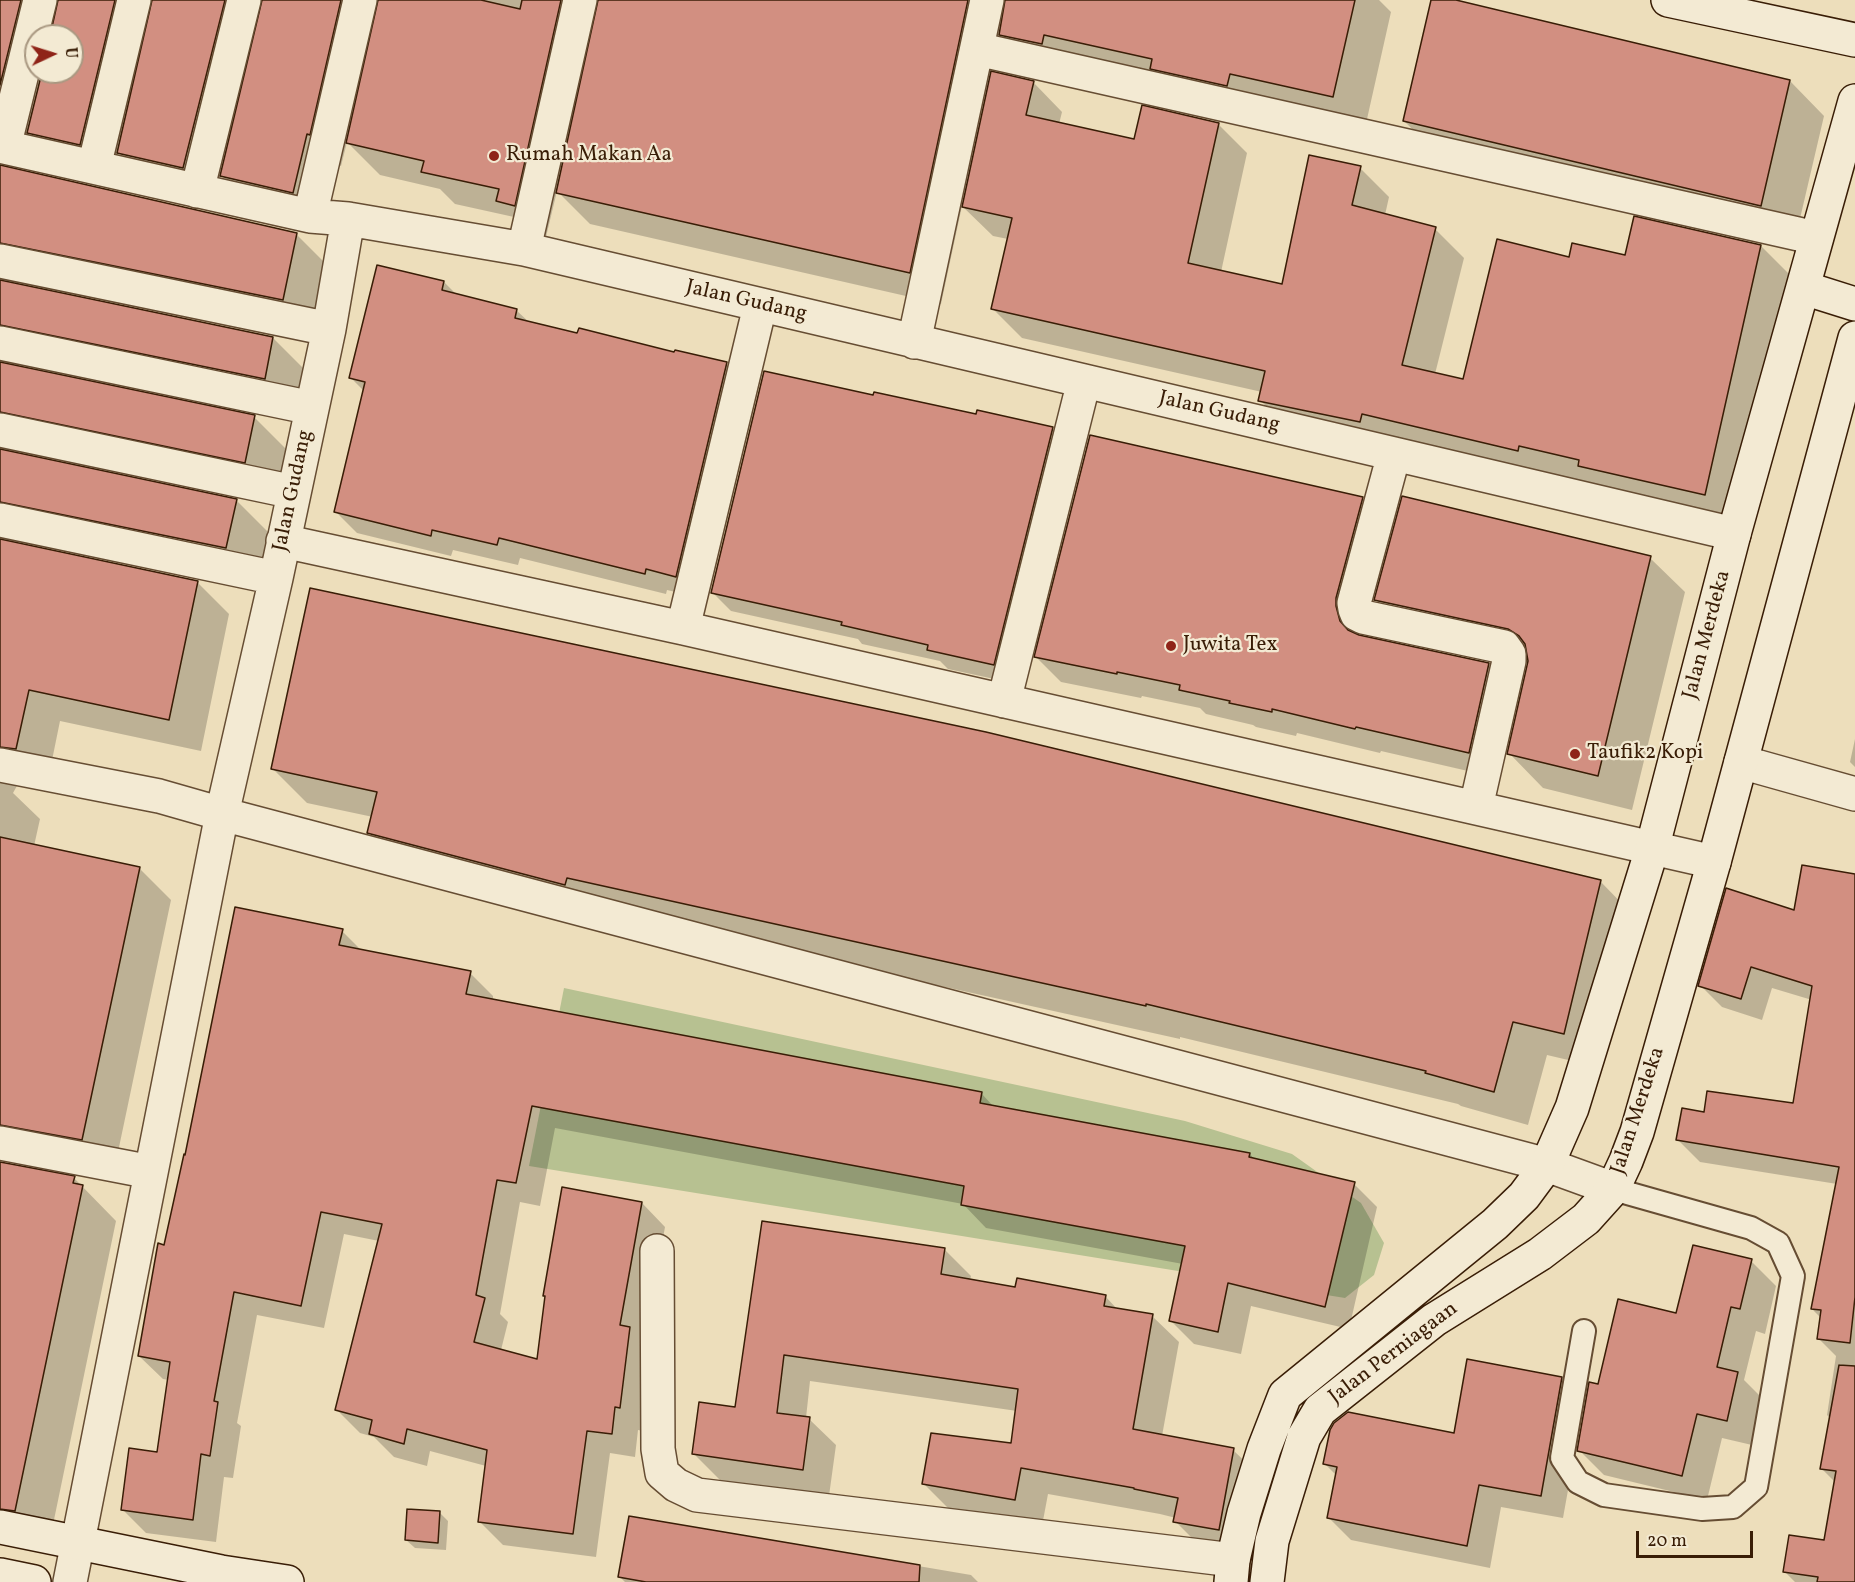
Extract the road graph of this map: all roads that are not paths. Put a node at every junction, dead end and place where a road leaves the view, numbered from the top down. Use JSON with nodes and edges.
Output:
{"nodes":[{"id":1,"x":40,"y":0,"type":"edge"},
{"id":2,"x":134,"y":0,"type":"edge"},
{"id":3,"x":244,"y":0,"type":"edge"},
{"id":4,"x":360,"y":0,"type":"edge"},
{"id":5,"x":580,"y":0,"type":"edge"},
{"id":6,"x":987,"y":0,"type":"edge"},
{"id":7,"x":1668,"y":0,"type":"edge"},
{"id":8,"x":1855,"y":40,"type":"edge"},
{"id":9,"x":977,"y":49,"type":"junction"},
{"id":10,"x":1855,"y":101,"type":"edge"},
{"id":11,"x":2,"y":147,"type":"edge"},
{"id":12,"x":94,"y":167,"type":"junction"},
{"id":13,"x":197,"y":191,"type":"junction"},
{"id":14,"x":310,"y":216,"type":"junction"},
{"id":15,"x":348,"y":219,"type":"junction"},
{"id":16,"x":1816,"y":238,"type":"junction"},
{"id":17,"x":524,"y":249,"type":"junction"},
{"id":18,"x":0,"y":261,"type":"edge"},
{"id":19,"x":1804,"y":288,"type":"junction"},
{"id":20,"x":1855,"y":304,"type":"edge"},
{"id":21,"x":760,"y":306,"type":"junction"},
{"id":22,"x":329,"y":329,"type":"junction"},
{"id":23,"x":1855,"y":338,"type":"edge"},
{"id":24,"x":914,"y":342,"type":"junction"},
{"id":25,"x":0,"y":343,"type":"edge"},
{"id":26,"x":1084,"y":381,"type":"junction"},
{"id":27,"x":312,"y":408,"type":"junction"},
{"id":28,"x":0,"y":430,"type":"edge"},
{"id":29,"x":1394,"y":454,"type":"junction"},
{"id":30,"x":294,"y":492,"type":"junction"},
{"id":31,"x":0,"y":520,"type":"edge"},
{"id":32,"x":1734,"y":534,"type":"junction"},
{"id":33,"x":283,"y":542,"type":"junction"},
{"id":34,"x":276,"y":578,"type":"junction"},
{"id":35,"x":683,"y":628,"type":"junction"},
{"id":36,"x":1004,"y":701,"type":"junction"},
{"id":37,"x":1741,"y":762,"type":"junction"},
{"id":38,"x":0,"y":765,"type":"edge"},
{"id":39,"x":1855,"y":794,"type":"edge"},
{"id":40,"x":1476,"y":807,"type":"junction"},
{"id":41,"x":222,"y":814,"type":"junction"},
{"id":42,"x":1652,"y":849,"type":"junction"},
{"id":43,"x":1714,"y":862,"type":"junction"},
{"id":44,"x":0,"y":1143,"type":"edge"},
{"id":45,"x":1547,"y":1165,"type":"junction"},
{"id":46,"x":151,"y":1172,"type":"junction"},
{"id":47,"x":1613,"y":1189,"type":"junction"},
{"id":48,"x":657,"y":1251,"type":"dead end"},
{"id":49,"x":1584,"y":1331,"type":"dead end"},
{"id":50,"x":0,"y":1527,"type":"edge"},
{"id":51,"x":78,"y":1543,"type":"junction"},
{"id":52,"x":1232,"y":1571,"type":"edge"},
{"id":53,"x":0,"y":1575,"type":"edge"},
{"id":54,"x":34,"y":1582,"type":"edge"},
{"id":55,"x":70,"y":1582,"type":"edge"},
{"id":56,"x":287,"y":1582,"type":"edge"},
{"id":57,"x":1267,"y":1582,"type":"edge"}],
"edges":[{"from":1,"to":11,"type":"street"},
{"from":2,"to":12,"type":"street"},
{"from":3,"to":13,"type":"street"},
{"from":4,"to":14,"type":"street"},
{"from":5,"to":17,"type":"street"},
{"from":6,"to":9,"type":"street"},
{"from":7,"to":8,"type":"street"},
{"from":9,"to":16,"type":"street"},
{"from":9,"to":24,"type":"street"},
{"from":10,"to":16,"type":"street","name":"Jalan Merdeka"},
{"from":11,"to":12,"type":"street"},
{"from":12,"to":13,"type":"street"},
{"from":13,"to":14,"type":"street"},
{"from":14,"to":15,"type":"street"},
{"from":15,"to":17,"type":"street","name":"Jalan Gudang"},
{"from":15,"to":22,"type":"street","name":"Jalan Gudang"},
{"from":16,"to":19,"type":"street","name":"Jalan Merdeka"},
{"from":17,"to":21,"type":"street","name":"Jalan Gudang"},
{"from":18,"to":22,"type":"street"},
{"from":19,"to":20,"type":"street"},
{"from":19,"to":32,"type":"street","name":"Jalan Merdeka"},
{"from":21,"to":24,"type":"street","name":"Jalan Gudang"},
{"from":21,"to":35,"type":"street"},
{"from":22,"to":27,"type":"street","name":"Jalan Gudang"},
{"from":23,"to":37,"type":"street","name":"Jalan Merdeka"},
{"from":24,"to":26,"type":"street","name":"Jalan Gudang"},
{"from":25,"to":27,"type":"street"},
{"from":26,"to":29,"type":"street","name":"Jalan Gudang"},
{"from":26,"to":36,"type":"street"},
{"from":27,"to":30,"type":"street","name":"Jalan Gudang"},
{"from":28,"to":30,"type":"street"},
{"from":29,"to":32,"type":"street","name":"Jalan Gudang"},
{"from":29,"to":40,"type":"street"},
{"from":30,"to":33,"type":"street","name":"Jalan Gudang"},
{"from":31,"to":34,"type":"street"},
{"from":32,"to":42,"type":"street","name":"Jalan Merdeka"},
{"from":33,"to":34,"type":"street","name":"Jalan Gudang"},
{"from":33,"to":35,"type":"street"},
{"from":34,"to":41,"type":"street","name":"Jalan Gudang"},
{"from":35,"to":36,"type":"street"},
{"from":36,"to":40,"type":"street"},
{"from":37,"to":39,"type":"street"},
{"from":37,"to":43,"type":"street","name":"Jalan Merdeka"},
{"from":38,"to":41,"type":"street"},
{"from":40,"to":42,"type":"street"},
{"from":41,"to":45,"type":"street"},
{"from":41,"to":46,"type":"street","name":"Jalan Gudang"},
{"from":42,"to":43,"type":"street"},
{"from":42,"to":45,"type":"street","name":"Jalan Merdeka"},
{"from":43,"to":47,"type":"street","name":"Jalan Merdeka"},
{"from":44,"to":46,"type":"street"},
{"from":45,"to":47,"type":"street"},
{"from":45,"to":52,"type":"street","name":"Jalan Perniagaan"},
{"from":46,"to":51,"type":"street","name":"Jalan Gudang"},
{"from":47,"to":49,"type":"lane"},
{"from":47,"to":57,"type":"street","name":"Jalan Perniagaan"},
{"from":48,"to":52,"type":"street"},
{"from":50,"to":51,"type":"street"},
{"from":51,"to":55,"type":"street","name":"Jalan Gudang"},
{"from":51,"to":56,"type":"street"},
{"from":53,"to":54,"type":"street"}]}
